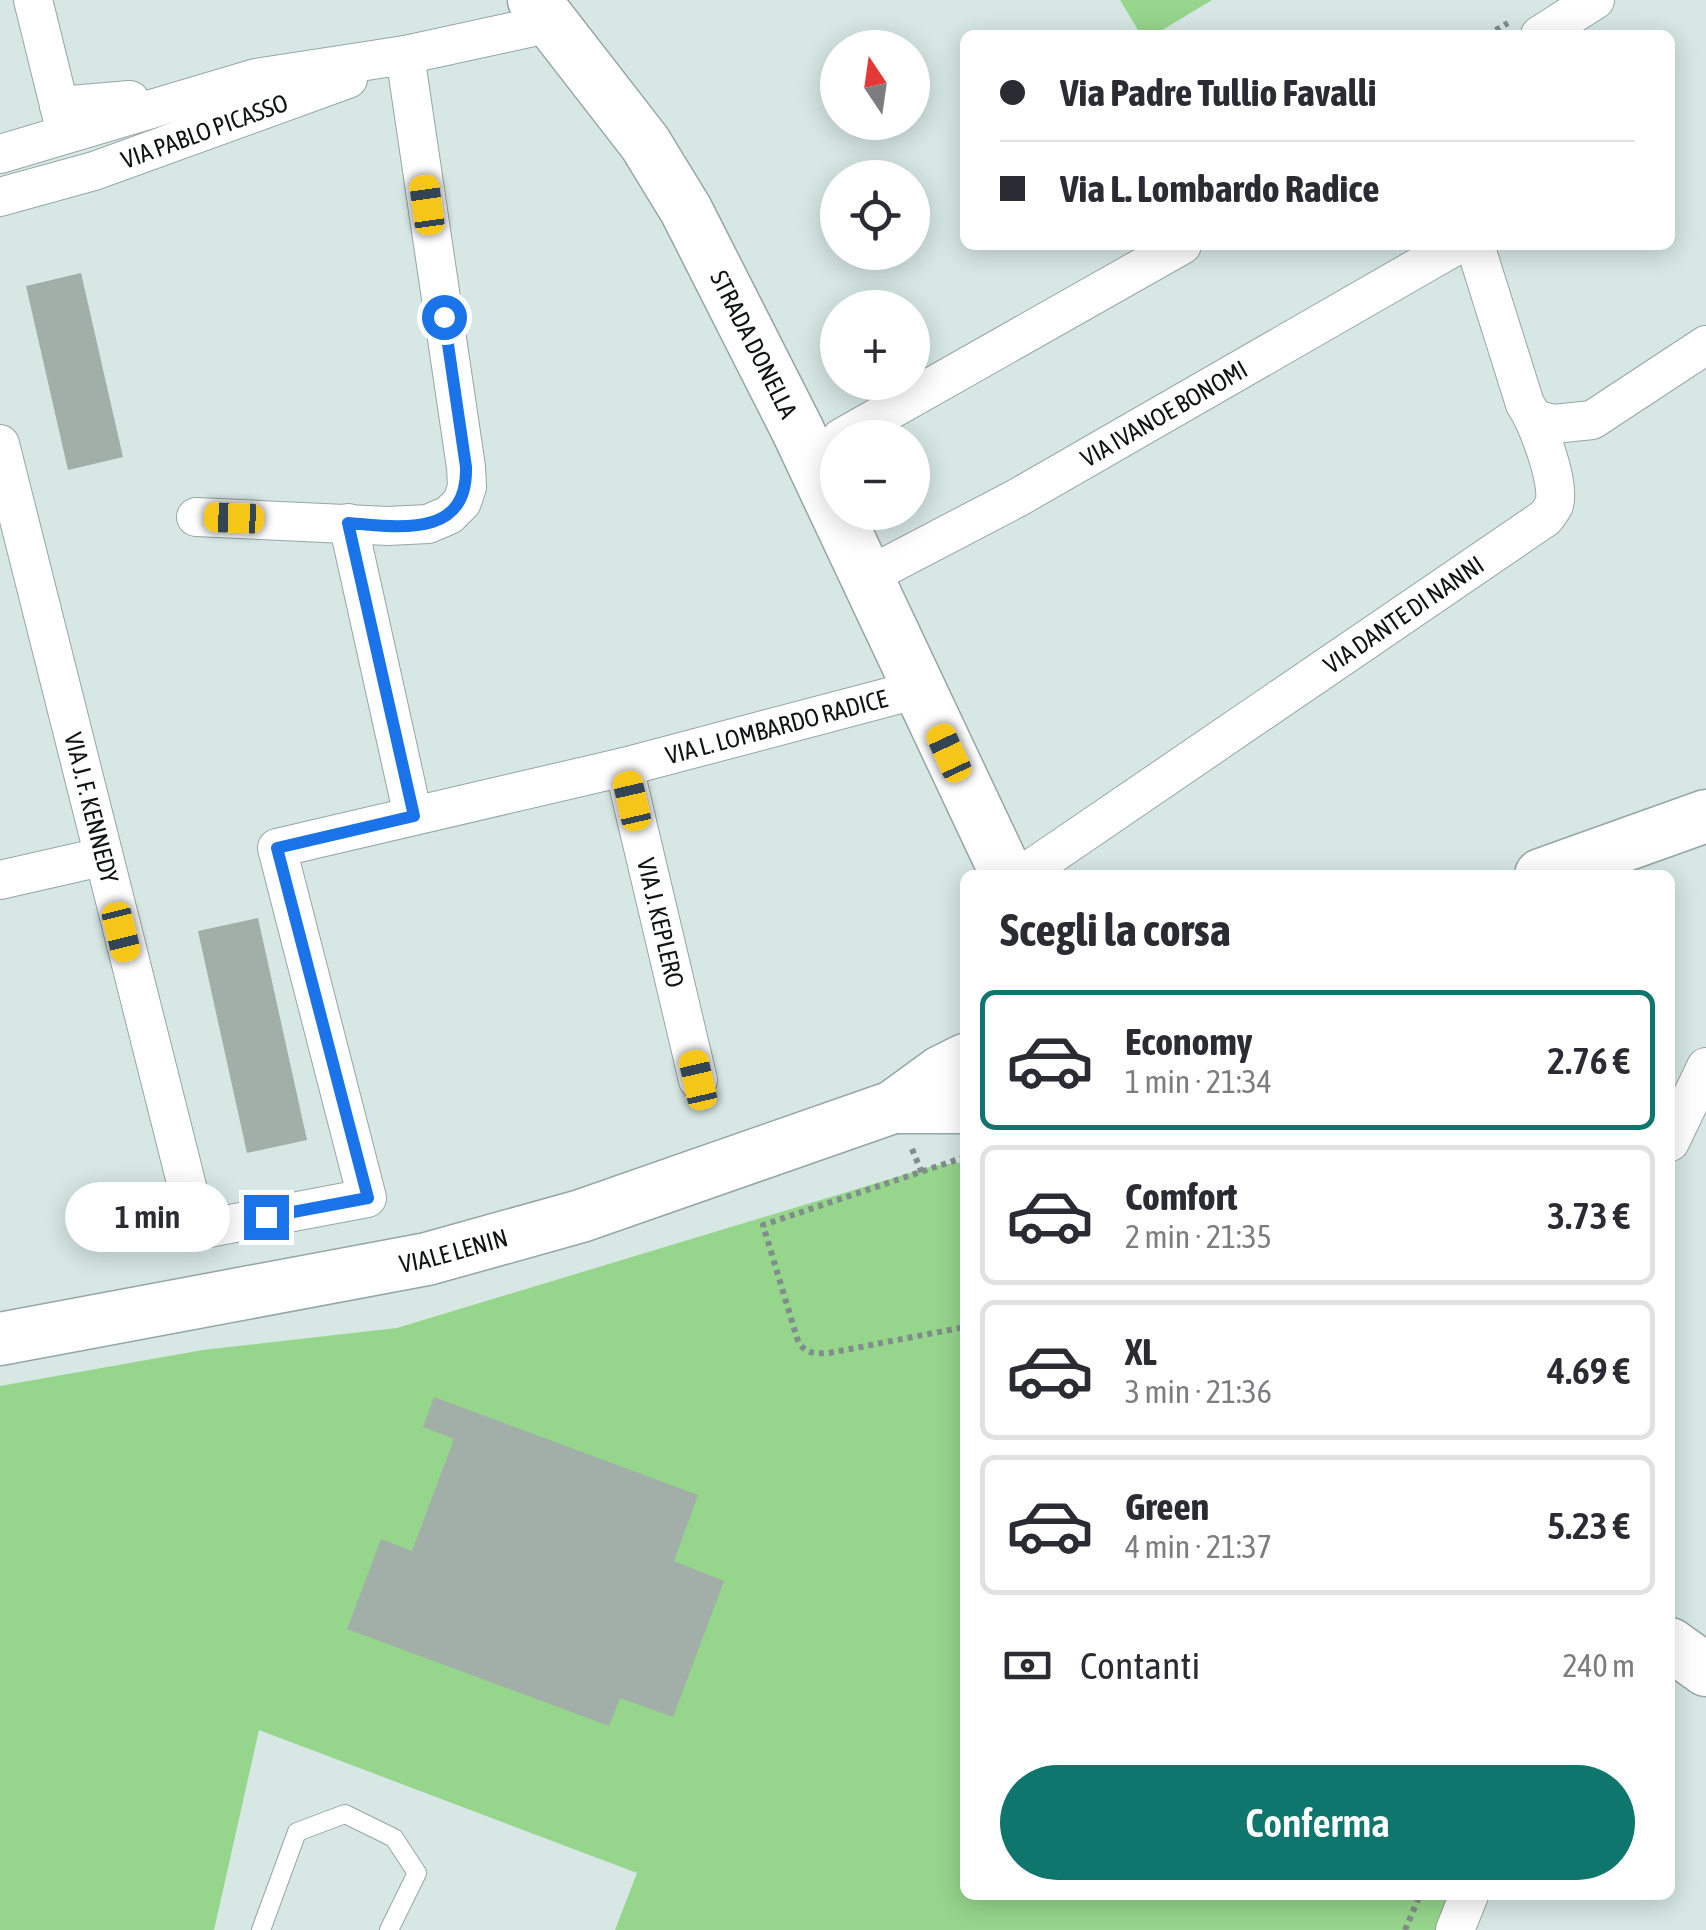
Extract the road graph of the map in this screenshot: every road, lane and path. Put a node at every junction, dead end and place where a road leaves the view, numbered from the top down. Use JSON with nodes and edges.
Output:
{"nodes":[{"id":1,"x":33,"y":0,"type":"edge"},
{"id":2,"x":1595,"y":0,"type":"edge"},
{"id":3,"x":543,"y":11,"type":"edge"},
{"id":4,"x":1548,"y":30,"type":"edge"},
{"id":5,"x":405,"y":55,"type":"junction"},
{"id":6,"x":63,"y":121,"type":"junction"},
{"id":7,"x":0,"y":154,"type":"edge"},
{"id":8,"x":0,"y":171,"type":"edge"},
{"id":9,"x":78,"y":176,"type":"junction"},
{"id":10,"x":0,"y":197,"type":"edge"},
{"id":11,"x":1173,"y":250,"type":"edge"},
{"id":12,"x":1448,"y":250,"type":"edge"},
{"id":13,"x":1476,"y":250,"type":"edge"},
{"id":14,"x":1706,"y":344,"type":"edge"},
{"id":15,"x":1601,"y":416,"type":"junction"},
{"id":16,"x":1536,"y":419,"type":"junction"},
{"id":17,"x":870,"y":420,"type":"edge"},
{"id":18,"x":820,"y":428,"type":"edge"},
{"id":19,"x":0,"y":444,"type":"edge"},
{"id":20,"x":1555,"y":491,"type":"junction"},
{"id":21,"x":196,"y":517,"type":"dead end"},
{"id":22,"x":348,"y":523,"type":"junction"},
{"id":23,"x":853,"y":530,"type":"edge"},
{"id":24,"x":866,"y":577,"type":"junction"},
{"id":25,"x":920,"y":689,"type":"junction"},
{"id":26,"x":624,"y":766,"type":"junction"},
{"id":27,"x":414,"y":816,"type":"junction"},
{"id":28,"x":1706,"y":816,"type":"edge"},
{"id":29,"x":101,"y":857,"type":"junction"},
{"id":30,"x":1005,"y":870,"type":"edge"},
{"id":31,"x":1029,"y":870,"type":"edge"},
{"id":32,"x":1555,"y":870,"type":"edge"},
{"id":33,"x":0,"y":880,"type":"edge"},
{"id":34,"x":960,"y":1063,"type":"edge"},
{"id":35,"x":698,"y":1080,"type":"dead end"},
{"id":36,"x":1704,"y":1080,"type":"edge"},
{"id":37,"x":893,"y":1107,"type":"junction"},
{"id":38,"x":960,"y":1107,"type":"edge"},
{"id":39,"x":1675,"y":1133,"type":"edge"},
{"id":40,"x":960,"y":1160,"type":"edge"},
{"id":41,"x":198,"y":1230,"type":"joint"},
{"id":42,"x":960,"y":1328,"type":"edge"},
{"id":43,"x":0,"y":1339,"type":"edge"},
{"id":44,"x":1675,"y":1648,"type":"edge"},
{"id":45,"x":1706,"y":1670,"type":"edge"},
{"id":46,"x":1418,"y":1900,"type":"edge"},
{"id":47,"x":1467,"y":1900,"type":"edge"},
{"id":48,"x":261,"y":1930,"type":"edge"},
{"id":49,"x":389,"y":1930,"type":"edge"},
{"id":50,"x":1405,"y":1930,"type":"edge"},
{"id":51,"x":1454,"y":1930,"type":"edge"}],
"edges":[{"from":1,"to":6,"type":"street"},
{"from":2,"to":4,"type":"street"},
{"from":3,"to":5,"type":"street","name":"VIA PABLO PICASSO"},
{"from":3,"to":18,"type":"main road","name":"STRADA DONELLA"},
{"from":5,"to":6,"type":"street","name":"VIA PABLO PICASSO"},
{"from":5,"to":9,"type":"street","name":"VIA PABLO PICASSO"},
{"from":5,"to":22,"type":"street"},
{"from":6,"to":7,"type":"street","name":"VIA PABLO PICASSO"},
{"from":6,"to":8,"type":"street"},
{"from":6,"to":9,"type":"street"},
{"from":9,"to":10,"type":"street","name":"VIA PABLO PICASSO"},
{"from":11,"to":17,"type":"street"},
{"from":12,"to":24,"type":"street","name":"VIA IVANOE BONOMI"},
{"from":13,"to":16,"type":"street"},
{"from":14,"to":15,"type":"street"},
{"from":15,"to":16,"type":"street"},
{"from":15,"to":20,"type":"street","name":"VIA DANTE DI NANNI"},
{"from":16,"to":20,"type":"street"},
{"from":19,"to":29,"type":"street","name":"VIA J. F. KENNEDY"},
{"from":20,"to":31,"type":"street","name":"VIA DANTE DI NANNI"},
{"from":21,"to":22,"type":"street"},
{"from":22,"to":27,"type":"street"},
{"from":23,"to":24,"type":"main road","name":"STRADA DONELLA"},
{"from":24,"to":25,"type":"main road","name":"STRADA DONELLA"},
{"from":25,"to":26,"type":"street","name":"VIA L. LOMBARDO RADICE"},
{"from":25,"to":30,"type":"main road","name":"STRADA DONELLA"},
{"from":26,"to":27,"type":"street","name":"VIA L. LOMBARDO RADICE"},
{"from":26,"to":35,"type":"street","name":"VIA J. KEPLERO"},
{"from":27,"to":41,"type":"street","name":"VIA L. LOMBARDO RADICE"},
{"from":28,"to":32,"type":"main road"},
{"from":29,"to":33,"type":"street"},
{"from":29,"to":41,"type":"street","name":"VIA J. F. KENNEDY"},
{"from":34,"to":37,"type":"main road","name":"VIALE LENIN"},
{"from":36,"to":39,"type":"street"},
{"from":37,"to":38,"type":"main road","name":"VIALE LENIN"},
{"from":37,"to":43,"type":"main road","name":"VIALE LENIN"},
{"from":40,"to":42,"type":"path"},
{"from":44,"to":45,"type":"main road"},
{"from":46,"to":50,"type":"path"},
{"from":47,"to":51,"type":"street"},
{"from":48,"to":49,"type":"lane"}]}
